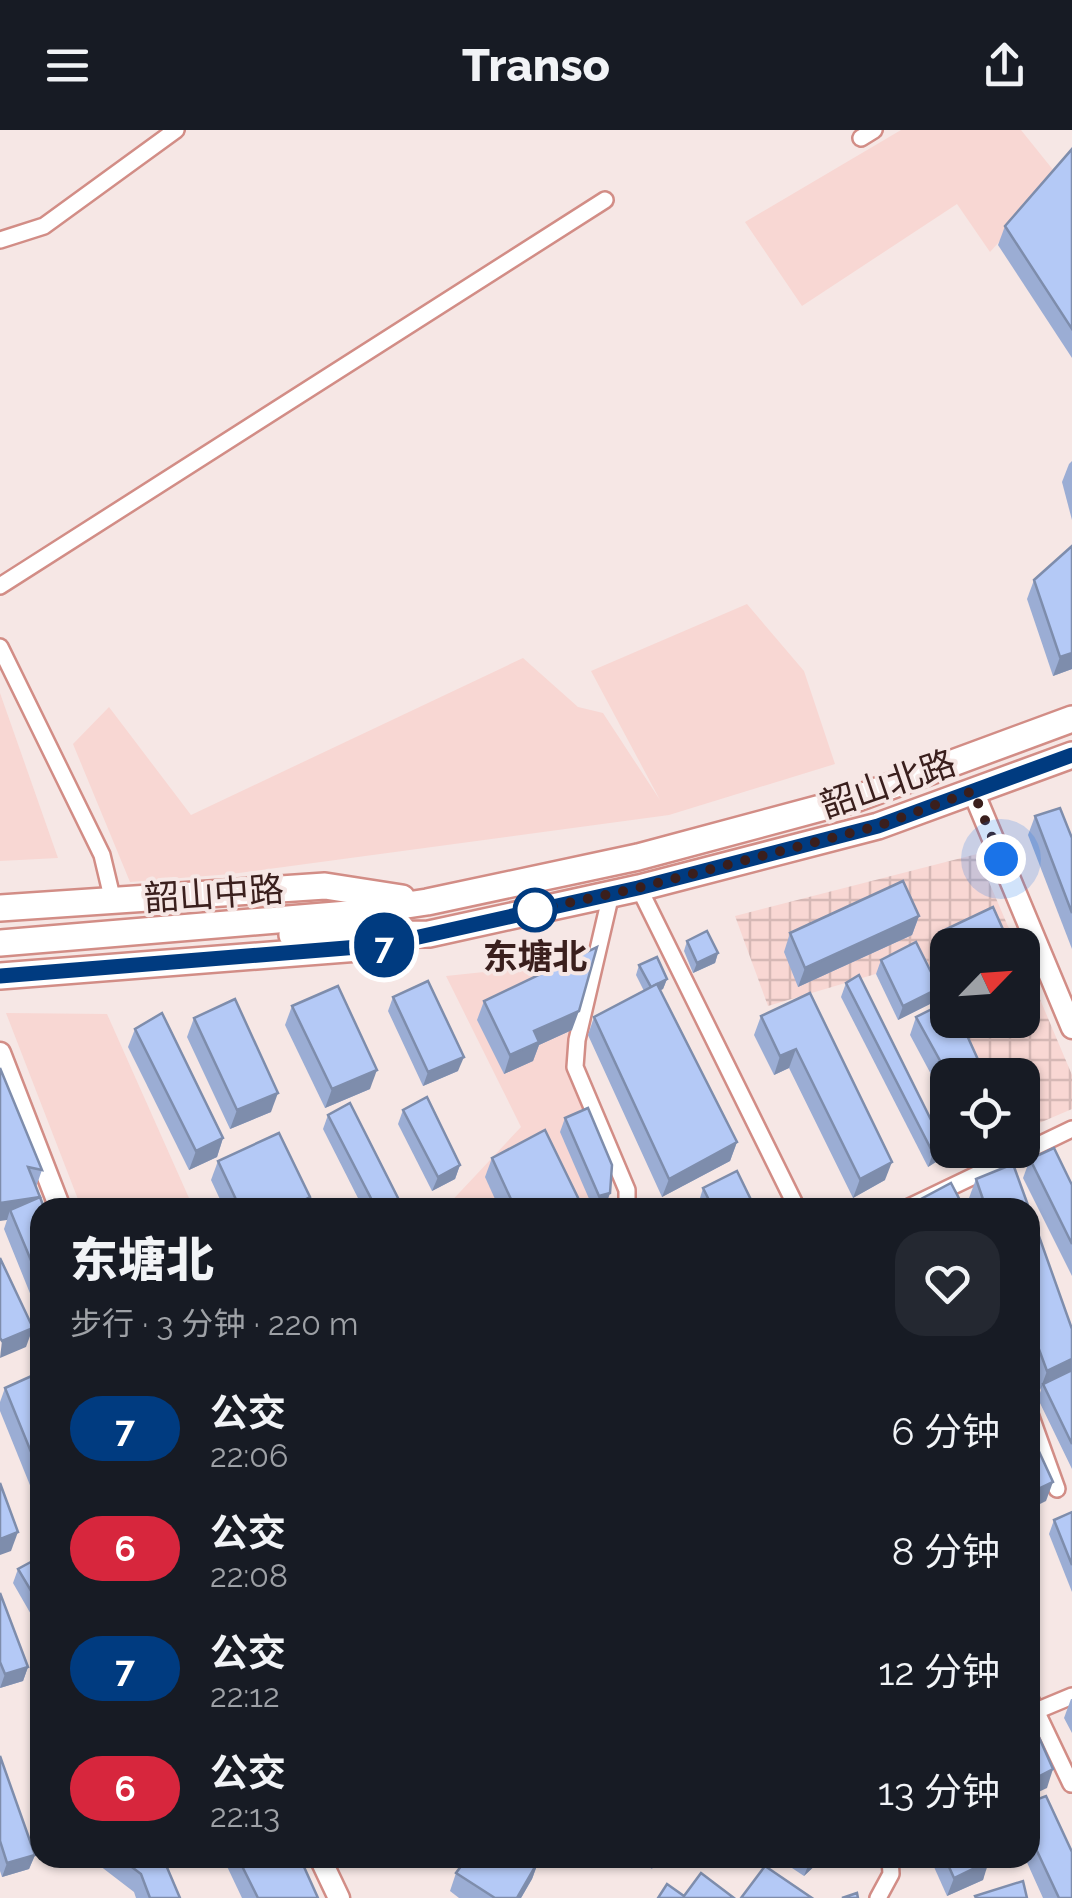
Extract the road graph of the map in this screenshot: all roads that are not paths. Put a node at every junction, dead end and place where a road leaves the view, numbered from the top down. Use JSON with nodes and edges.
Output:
{"nodes":[{"id":1,"x":176,"y":130,"type":"edge"},
{"id":2,"x":604,"y":200,"type":"dead end"},
{"id":3,"x":0,"y":240,"type":"edge"},
{"id":4,"x":0,"y":586,"type":"edge"},
{"id":5,"x":0,"y":647,"type":"edge"},
{"id":6,"x":1072,"y":719,"type":"edge"},
{"id":7,"x":1072,"y":755,"type":"edge"},
{"id":8,"x":973,"y":791,"type":"junction"},
{"id":9,"x":638,"y":888,"type":"junction"},
{"id":10,"x":611,"y":894,"type":"junction"},
{"id":11,"x":113,"y":900,"type":"junction"},
{"id":12,"x":427,"y":902,"type":"junction"},
{"id":13,"x":0,"y":908,"type":"edge"},
{"id":14,"x":347,"y":923,"type":"junction"},
{"id":15,"x":429,"y":934,"type":"junction"},
{"id":16,"x":0,"y":943,"type":"edge"},
{"id":17,"x":0,"y":955,"type":"edge"},
{"id":18,"x":0,"y":976,"type":"edge"},
{"id":19,"x":1072,"y":1028,"type":"edge"},
{"id":20,"x":0,"y":1052,"type":"edge"},
{"id":21,"x":1072,"y":1129,"type":"edge"},
{"id":22,"x":952,"y":1186,"type":"junction"},
{"id":23,"x":56,"y":1198,"type":"edge"},
{"id":24,"x":627,"y":1198,"type":"edge"},
{"id":25,"x":792,"y":1198,"type":"edge"},
{"id":26,"x":927,"y":1198,"type":"edge"},
{"id":27,"x":956,"y":1198,"type":"edge"},
{"id":28,"x":1040,"y":1441,"type":"edge"},
{"id":29,"x":1057,"y":1488,"type":"edge"},
{"id":30,"x":1072,"y":1696,"type":"edge"},
{"id":31,"x":1040,"y":1703,"type":"edge"},
{"id":32,"x":1040,"y":1719,"type":"edge"},
{"id":33,"x":1070,"y":1784,"type":"edge"},
{"id":34,"x":325,"y":1868,"type":"edge"},
{"id":35,"x":890,"y":1868,"type":"edge"},
{"id":36,"x":339,"y":1898,"type":"edge"},
{"id":37,"x":878,"y":1898,"type":"edge"}],
"edges":[{"from":1,"to":3,"type":"street"},
{"from":2,"to":4,"type":"street"},
{"from":5,"to":11,"type":"street"},
{"from":6,"to":12,"type":"main road","name":"韶山北路"},
{"from":7,"to":8,"type":"main road","name":"韶山北路"},
{"from":8,"to":9,"type":"main road","name":"韶山北路"},
{"from":8,"to":19,"type":"street"},
{"from":9,"to":10,"type":"main road","name":"韶山北路"},
{"from":9,"to":25,"type":"street"},
{"from":10,"to":15,"type":"main road","name":"韶山北路"},
{"from":10,"to":24,"type":"street"},
{"from":11,"to":12,"type":"main road","name":"韶山中路"},
{"from":11,"to":13,"type":"main road","name":"韶山中路"},
{"from":12,"to":14,"type":"main road","name":"韶山北路"},
{"from":14,"to":15,"type":"main road","name":"韶山北路"},
{"from":14,"to":16,"type":"main road","name":"韶山中路"},
{"from":14,"to":17,"type":"main road","name":"韶山中路"},
{"from":15,"to":18,"type":"main road","name":"韶山中路"},
{"from":20,"to":23,"type":"street"},
{"from":21,"to":22,"type":"street"},
{"from":22,"to":26,"type":"street"},
{"from":22,"to":27,"type":"street"},
{"from":28,"to":29,"type":"street"},
{"from":30,"to":31,"type":"street"},
{"from":32,"to":33,"type":"street"},
{"from":34,"to":36,"type":"street"},
{"from":35,"to":37,"type":"street"}]}
